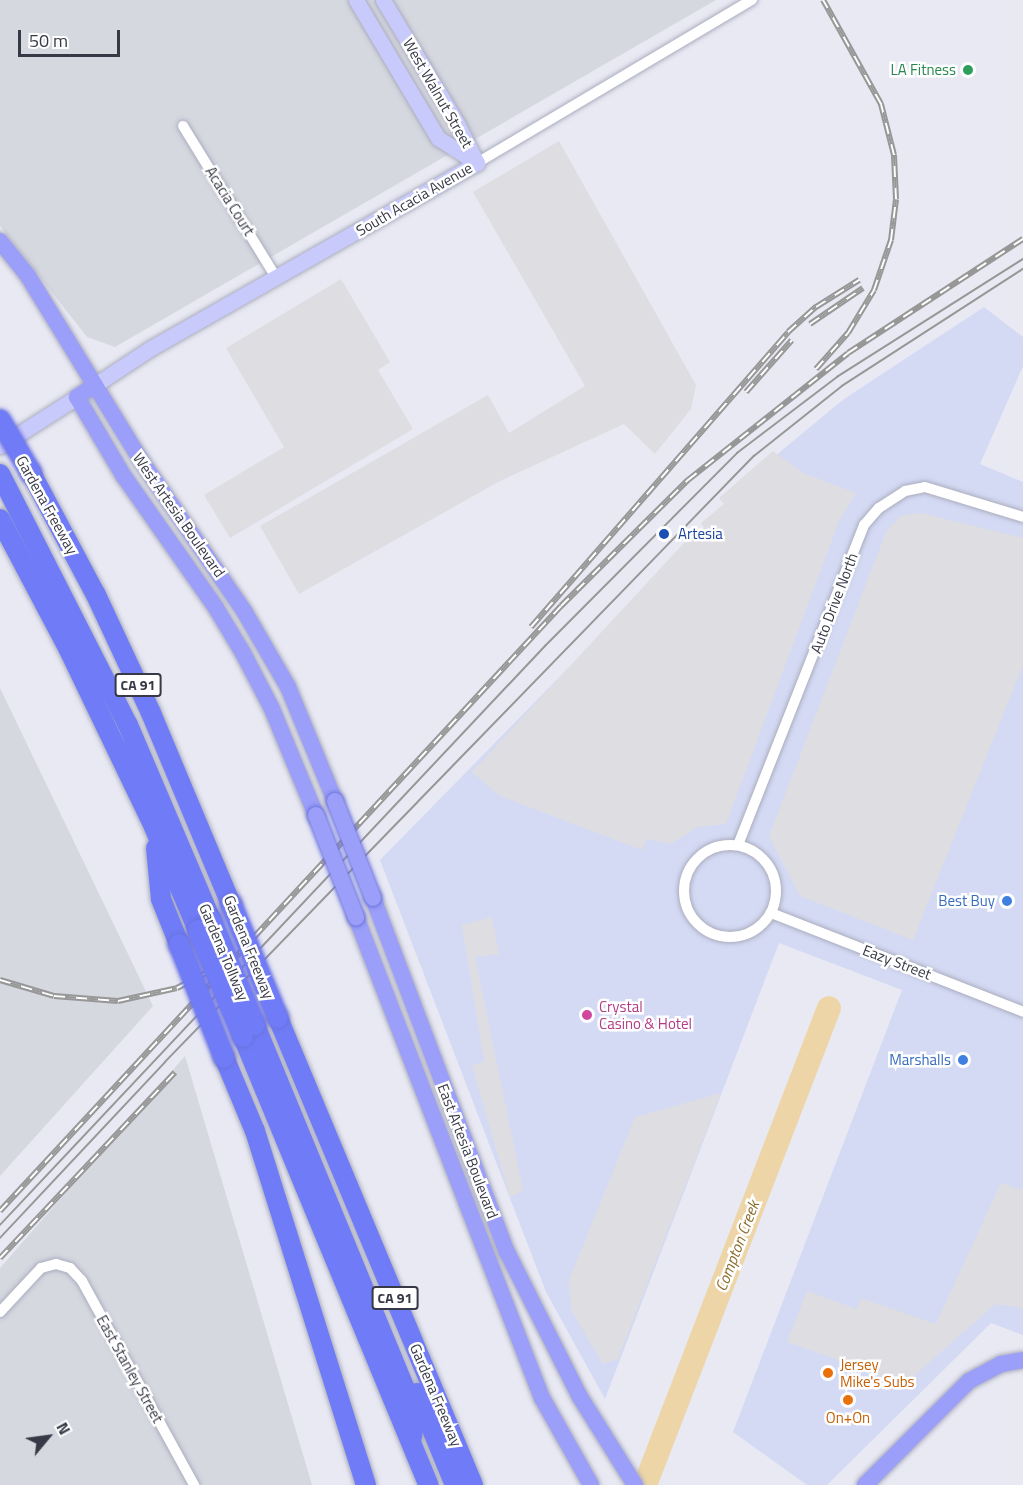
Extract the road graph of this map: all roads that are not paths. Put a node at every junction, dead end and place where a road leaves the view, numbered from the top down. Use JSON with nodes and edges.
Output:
{"nodes":[{"id":1,"x":356,"y":0,"type":"edge"},
{"id":2,"x":384,"y":0,"type":"edge"},
{"id":3,"x":752,"y":0,"type":"edge"},
{"id":4,"x":183,"y":126,"type":"dead end"},
{"id":5,"x":477,"y":163,"type":"junction"},
{"id":6,"x":0,"y":241,"type":"edge"},
{"id":7,"x":276,"y":277,"type":"junction"},
{"id":8,"x":95,"y":385,"type":"junction"},
{"id":9,"x":77,"y":397,"type":"junction"},
{"id":10,"x":0,"y":420,"type":"edge"},
{"id":11,"x":0,"y":446,"type":"edge"},
{"id":12,"x":4,"y":481,"type":"edge"},
{"id":13,"x":1023,"y":517,"type":"edge"},
{"id":14,"x":0,"y":519,"type":"edge"},
{"id":15,"x":335,"y":801,"type":"joint"},
{"id":16,"x":316,"y":815,"type":"joint"},
{"id":17,"x":154,"y":827,"type":"junction"},
{"id":18,"x":738,"y":845,"type":"junction"},
{"id":19,"x":771,"y":913,"type":"junction"},
{"id":20,"x":205,"y":925,"type":"junction"},
{"id":21,"x":1023,"y":1011,"type":"edge"},
{"id":22,"x":417,"y":1016,"type":"junction"},
{"id":23,"x":397,"y":1027,"type":"junction"},
{"id":24,"x":316,"y":1111,"type":"junction"},
{"id":25,"x":507,"y":1252,"type":"junction"},
{"id":26,"x":487,"y":1262,"type":"junction"},
{"id":27,"x":0,"y":1312,"type":"edge"},
{"id":28,"x":1023,"y":1360,"type":"edge"},
{"id":29,"x":194,"y":1485,"type":"edge"},
{"id":30,"x":366,"y":1485,"type":"edge"},
{"id":31,"x":429,"y":1485,"type":"edge"},
{"id":32,"x":455,"y":1485,"type":"edge"},
{"id":33,"x":473,"y":1485,"type":"edge"},
{"id":34,"x":591,"y":1485,"type":"edge"},
{"id":35,"x":634,"y":1485,"type":"edge"},
{"id":36,"x":865,"y":1485,"type":"edge"}],
"edges":[{"from":1,"to":5,"type":"street","name":"West Walnut Street"},
{"from":2,"to":5,"type":"street","name":"West Walnut Street"},
{"from":3,"to":5,"type":"street","name":"South Acacia Avenue"},
{"from":4,"to":7,"type":"street","name":"Acacia Court"},
{"from":5,"to":7,"type":"street","name":"South Acacia Avenue"},
{"from":6,"to":8,"type":"main road","name":"West Artesia Boulevard"},
{"from":7,"to":8,"type":"street","name":"South Acacia Avenue"},
{"from":8,"to":9,"type":"main road","name":"South Acacia Avenue"},
{"from":8,"to":15,"type":"main road","name":"West Artesia Boulevard"},
{"from":9,"to":11,"type":"street"},
{"from":9,"to":16,"type":"main road","name":"West Artesia Boulevard"},
{"from":10,"to":24,"type":"highway","name":"Gardena Freeway","number":"CA 91","bridge":true},
{"from":12,"to":20,"type":"highway","name":"Gardena Tollway"},
{"from":13,"to":18,"type":"street","name":"Auto Drive North"},
{"from":14,"to":17,"type":"highway","number":"CA 91"},
{"from":15,"to":22,"type":"main road","name":"East Artesia Boulevard","bridge":true},
{"from":16,"to":23,"type":"main road","name":"East Artesia Boulevard","bridge":true},
{"from":17,"to":20,"type":"highway","number":"CA 91"},
{"from":17,"to":30,"type":"highway","bridge":true},
{"from":18,"to":19,"type":"street"},
{"from":18,"to":19,"type":"street"},
{"from":19,"to":21,"type":"street","name":"Eazy Street"},
{"from":20,"to":31,"type":"highway","name":"Gardena Tollway","bridge":true},
{"from":22,"to":23,"type":"main road"},
{"from":22,"to":25,"type":"main road","name":"East Artesia Boulevard"},
{"from":23,"to":26,"type":"main road","name":"East Artesia Boulevard"},
{"from":24,"to":32,"type":"highway"},
{"from":24,"to":33,"type":"highway","name":"Gardena Freeway","number":"CA 91"},
{"from":25,"to":26,"type":"main road"},
{"from":25,"to":35,"type":"main road","name":"East Artesia Boulevard"},
{"from":26,"to":34,"type":"main road","name":"East Artesia Boulevard"},
{"from":27,"to":29,"type":"street","name":"East Stanley Street"},
{"from":28,"to":36,"type":"main road"}]}
